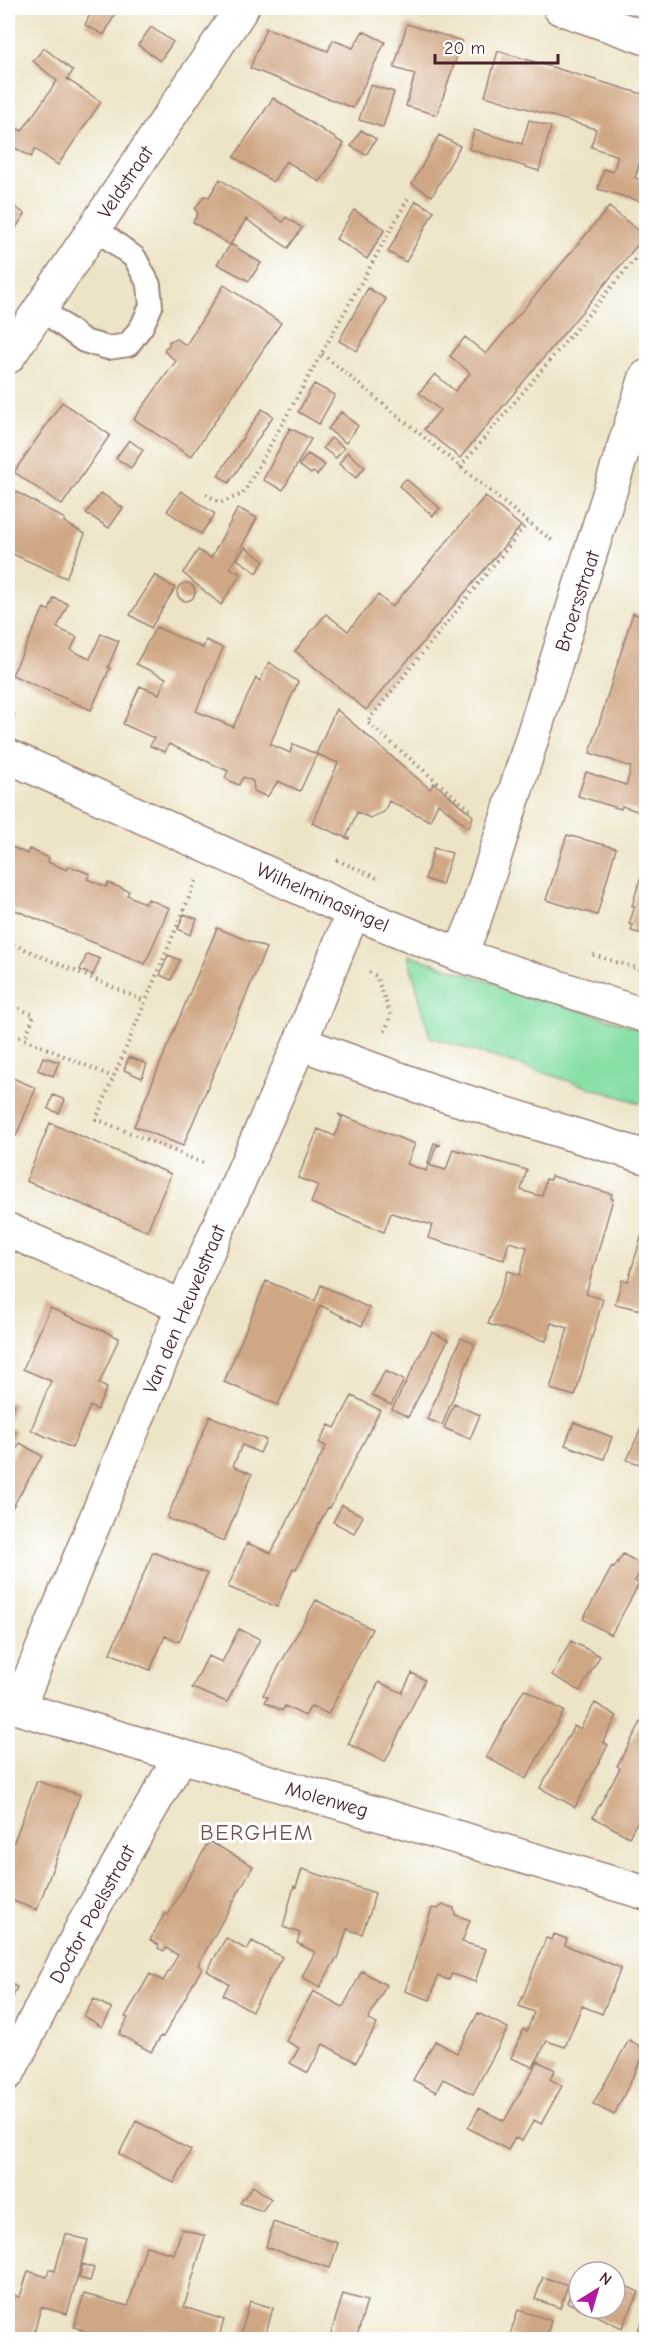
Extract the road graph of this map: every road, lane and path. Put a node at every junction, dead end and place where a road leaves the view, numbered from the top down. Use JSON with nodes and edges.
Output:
{"nodes":[{"id":1,"x":242,"y":8,"type":"edge"},
{"id":2,"x":561,"y":8,"type":"edge"},
{"id":3,"x":646,"y":38,"type":"edge"},
{"id":4,"x":410,"y":195,"type":"dead end"},
{"id":5,"x":94,"y":227,"type":"junction"},
{"id":6,"x":646,"y":246,"type":"edge"},
{"id":7,"x":40,"y":308,"type":"junction"},
{"id":8,"x":322,"y":354,"type":"junction"},
{"id":9,"x":8,"y":357,"type":"edge"},
{"id":10,"x":646,"y":377,"type":"edge"},
{"id":11,"x":460,"y":467,"type":"junction"},
{"id":12,"x":206,"y":494,"type":"dead end"},
{"id":13,"x":528,"y":522,"type":"junction"},
{"id":14,"x":590,"y":560,"type":"junction"},
{"id":15,"x":8,"y":713,"type":"edge"},
{"id":16,"x":18,"y":718,"type":"dead end"},
{"id":17,"x":8,"y":756,"type":"edge"},
{"id":18,"x":505,"y":824,"type":"junction"},
{"id":19,"x":210,"y":847,"type":"junction"},
{"id":20,"x":333,"y":858,"type":"dead end"},
{"id":21,"x":387,"y":882,"type":"dead end"},
{"id":22,"x":353,"y":912,"type":"junction"},
{"id":23,"x":8,"y":942,"type":"edge"},
{"id":24,"x":589,"y":954,"type":"dead end"},
{"id":25,"x":460,"y":956,"type":"junction"},
{"id":26,"x":646,"y":971,"type":"edge"},
{"id":27,"x":145,"y":1001,"type":"junction"},
{"id":28,"x":8,"y":1004,"type":"edge"},
{"id":29,"x":646,"y":1016,"type":"edge"},
{"id":30,"x":8,"y":1032,"type":"edge"},
{"id":31,"x":25,"y":1039,"type":"junction"},
{"id":32,"x":300,"y":1042,"type":"junction"},
{"id":33,"x":113,"y":1077,"type":"junction"},
{"id":34,"x":646,"y":1157,"type":"edge"},
{"id":35,"x":240,"y":1178,"type":"junction"},
{"id":36,"x":8,"y":1230,"type":"edge"},
{"id":37,"x":183,"y":1307,"type":"junction"},
{"id":38,"x":13,"y":1707,"type":"edge"},
{"id":39,"x":181,"y":1756,"type":"junction"},
{"id":40,"x":646,"y":1893,"type":"edge"},
{"id":41,"x":8,"y":2073,"type":"edge"}],
"edges":[{"from":1,"to":5,"type":"street","name":"Veldstraat"},
{"from":2,"to":3,"type":"street"},
{"from":4,"to":8,"type":"path"},
{"from":5,"to":7,"type":"street","name":"Veldstraat"},
{"from":5,"to":7,"type":"lane"},
{"from":6,"to":11,"type":"path"},
{"from":7,"to":9,"type":"street","name":"Veldstraat"},
{"from":8,"to":11,"type":"path"},
{"from":8,"to":12,"type":"path"},
{"from":10,"to":14,"type":"street","name":"Broersstraat"},
{"from":11,"to":13,"type":"path"},
{"from":13,"to":14,"type":"path"},
{"from":13,"to":18,"type":"path"},
{"from":14,"to":18,"type":"street","name":"Broersstraat"},
{"from":15,"to":16,"type":"path"},
{"from":17,"to":19,"type":"street","name":"Wilhelminasingel"},
{"from":18,"to":25,"type":"street","name":"Broersstraat"},
{"from":19,"to":22,"type":"street","name":"Wilhelminasingel"},
{"from":19,"to":27,"type":"path"},
{"from":20,"to":21,"type":"path"},
{"from":22,"to":25,"type":"street","name":"Wilhelminasingel"},
{"from":22,"to":32,"type":"street","name":"Van den Heuvelstraat"},
{"from":23,"to":27,"type":"path"},
{"from":24,"to":26,"type":"path"},
{"from":25,"to":29,"type":"street","name":"Wilhelminasingel"},
{"from":27,"to":33,"type":"path"},
{"from":28,"to":31,"type":"path"},
{"from":30,"to":31,"type":"path"},
{"from":31,"to":33,"type":"path"},
{"from":32,"to":34,"type":"street"},
{"from":32,"to":35,"type":"street","name":"Van den Heuvelstraat"},
{"from":33,"to":35,"type":"path"},
{"from":35,"to":37,"type":"street","name":"Van den Heuvelstraat"},
{"from":36,"to":37,"type":"street"},
{"from":37,"to":38,"type":"street","name":"Van den Heuvelstraat"},
{"from":38,"to":39,"type":"street","name":"Molenweg"},
{"from":39,"to":40,"type":"street","name":"Molenweg"},
{"from":39,"to":41,"type":"street","name":"Doctor Poelsstraat"}]}
